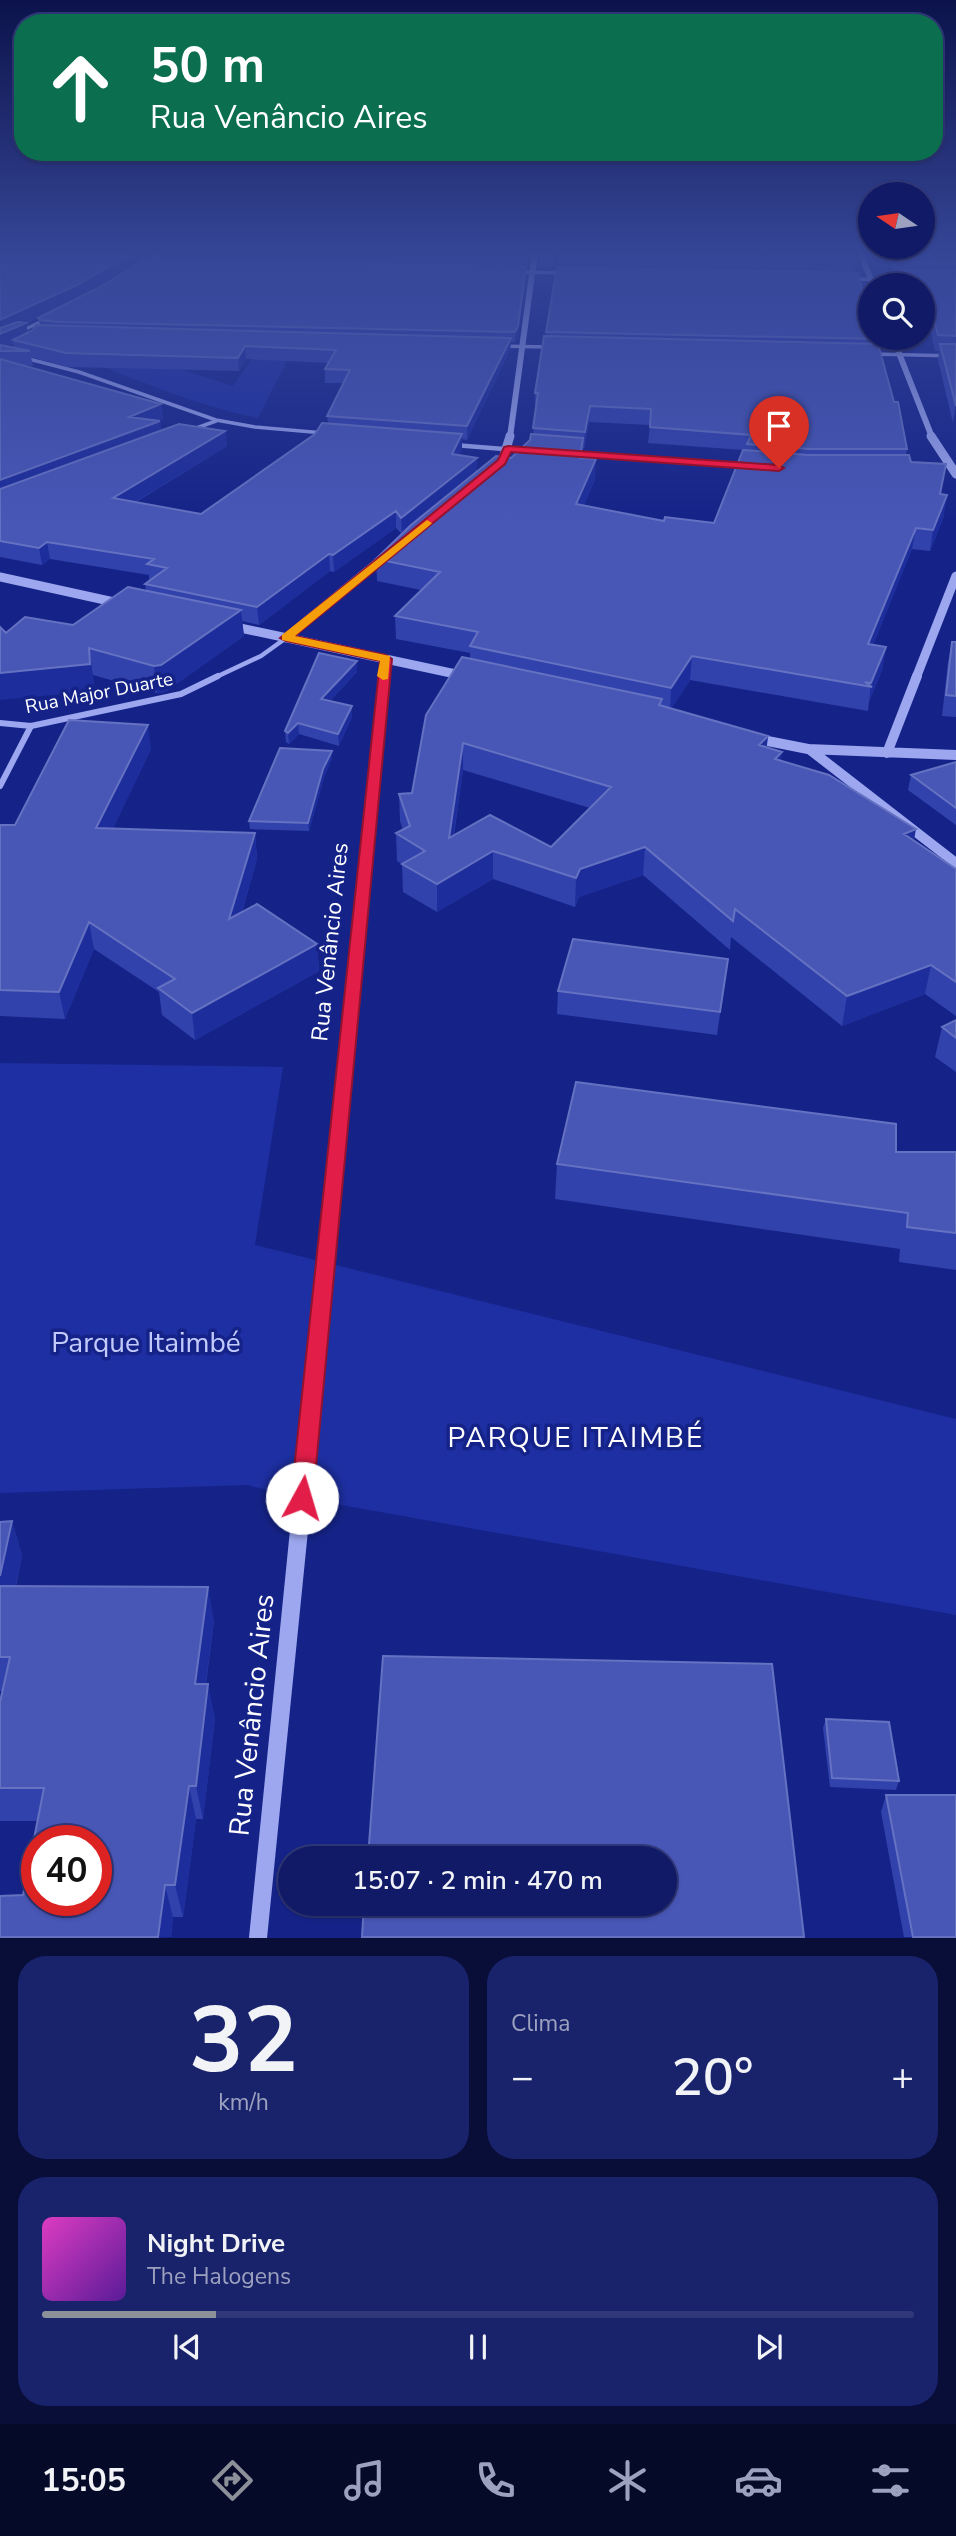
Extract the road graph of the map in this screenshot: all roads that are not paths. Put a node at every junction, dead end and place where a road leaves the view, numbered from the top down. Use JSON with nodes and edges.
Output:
{"nodes":[{"id":1,"x":522,"y":342,"type":"edge"},
{"id":2,"x":491,"y":346,"type":"edge"},
{"id":3,"x":522,"y":346,"type":"junction"},
{"id":4,"x":554,"y":347,"type":"edge"},
{"id":5,"x":898,"y":350,"type":"edge"},
{"id":6,"x":864,"y":354,"type":"edge"},
{"id":7,"x":900,"y":355,"type":"junction"},
{"id":8,"x":18,"y":356,"type":"edge"},
{"id":9,"x":956,"y":356,"type":"edge"},
{"id":10,"x":216,"y":420,"type":"junction"},
{"id":11,"x":190,"y":430,"type":"edge"},
{"id":12,"x":333,"y":434,"type":"edge"},
{"id":13,"x":454,"y":444,"type":"edge"},
{"id":14,"x":508,"y":449,"type":"junction"},
{"id":15,"x":535,"y":451,"type":"edge"},
{"id":16,"x":562,"y":453,"type":"edge"},
{"id":17,"x":752,"y":466,"type":"edge"},
{"id":18,"x":944,"y":471,"type":"edge"},
{"id":19,"x":955,"y":472,"type":"edge"},
{"id":20,"x":482,"y":478,"type":"edge"},
{"id":21,"x":391,"y":552,"type":"edge"},
{"id":22,"x":956,"y":576,"type":"edge"},
{"id":23,"x":0,"y":577,"type":"edge"},
{"id":24,"x":138,"y":607,"type":"edge"},
{"id":25,"x":219,"y":624,"type":"edge"},
{"id":26,"x":286,"y":638,"type":"junction"},
{"id":27,"x":386,"y":659,"type":"junction"},
{"id":28,"x":472,"y":677,"type":"edge"},
{"id":29,"x":0,"y":723,"type":"edge"},
{"id":30,"x":31,"y":726,"type":"junction"},
{"id":31,"x":743,"y":735,"type":"edge"},
{"id":32,"x":808,"y":749,"type":"junction"},
{"id":33,"x":887,"y":753,"type":"junction"},
{"id":34,"x":956,"y":755,"type":"edge"},
{"id":35,"x":0,"y":786,"type":"edge"},
{"id":36,"x":956,"y":863,"type":"edge"},
{"id":37,"x":328,"y":1231,"type":"joint"},
{"id":38,"x":258,"y":1937,"type":"edge"}],
"edges":[{"from":1,"to":3,"type":"street"},
{"from":2,"to":3,"type":"street"},
{"from":3,"to":4,"type":"street"},
{"from":3,"to":14,"type":"street"},
{"from":5,"to":7,"type":"street"},
{"from":6,"to":7,"type":"street"},
{"from":7,"to":9,"type":"street"},
{"from":7,"to":19,"type":"street"},
{"from":8,"to":10,"type":"street"},
{"from":10,"to":11,"type":"street"},
{"from":10,"to":12,"type":"street"},
{"from":13,"to":14,"type":"street"},
{"from":14,"to":15,"type":"street"},
{"from":14,"to":20,"type":"street"},
{"from":16,"to":17,"type":"street"},
{"from":18,"to":19,"type":"street"},
{"from":21,"to":26,"type":"street","name":"Rua Major Duarte"},
{"from":22,"to":33,"type":"street"},
{"from":23,"to":24,"type":"street"},
{"from":25,"to":26,"type":"street"},
{"from":26,"to":27,"type":"street"},
{"from":26,"to":30,"type":"street","name":"Rua Major Duarte"},
{"from":27,"to":28,"type":"street"},
{"from":27,"to":37,"type":"street","name":"Rua Venâncio Aires"},
{"from":29,"to":30,"type":"street","name":"Rua Major Duarte"},
{"from":30,"to":35,"type":"street"},
{"from":31,"to":32,"type":"street"},
{"from":32,"to":33,"type":"street"},
{"from":32,"to":36,"type":"street"},
{"from":33,"to":34,"type":"street"},
{"from":37,"to":38,"type":"street","name":"Rua Venâncio Aires"}]}
